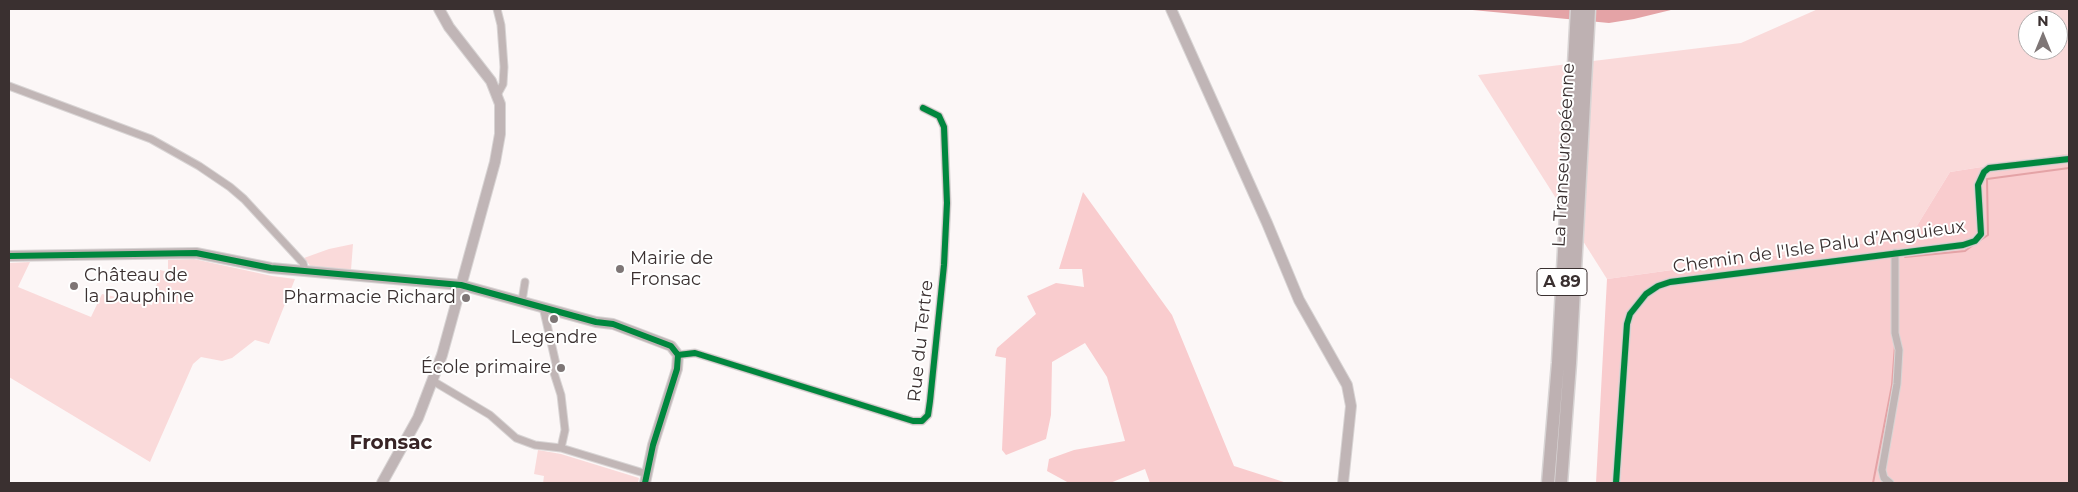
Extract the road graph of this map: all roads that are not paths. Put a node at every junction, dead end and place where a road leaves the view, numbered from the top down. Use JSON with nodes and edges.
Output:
{"nodes":[{"id":1,"x":439,"y":9,"type":"edge"},
{"id":2,"x":497,"y":9,"type":"edge"},
{"id":3,"x":1171,"y":9,"type":"edge"},
{"id":4,"x":1576,"y":9,"type":"edge"},
{"id":5,"x":1589,"y":9,"type":"edge"},
{"id":6,"x":9,"y":86,"type":"edge"},
{"id":7,"x":497,"y":96,"type":"junction"},
{"id":8,"x":924,"y":108,"type":"dead end"},
{"id":9,"x":2069,"y":159,"type":"edge"},
{"id":10,"x":1895,"y":253,"type":"junction"},
{"id":11,"x":9,"y":256,"type":"edge"},
{"id":12,"x":305,"y":271,"type":"junction"},
{"id":13,"x":525,"y":282,"type":"dead end"},
{"id":14,"x":461,"y":285,"type":"junction"},
{"id":15,"x":522,"y":301,"type":"junction"},
{"id":16,"x":542,"y":307,"type":"junction"},
{"id":17,"x":678,"y":355,"type":"junction"},
{"id":18,"x":433,"y":381,"type":"junction"},
{"id":19,"x":561,"y":448,"type":"junction"},
{"id":20,"x":646,"y":479,"type":"edge"},
{"id":21,"x":382,"y":483,"type":"edge"},
{"id":22,"x":1343,"y":483,"type":"edge"},
{"id":23,"x":1548,"y":483,"type":"edge"},
{"id":24,"x":1561,"y":483,"type":"edge"},
{"id":25,"x":1616,"y":483,"type":"edge"},
{"id":26,"x":1890,"y":483,"type":"edge"}],
"edges":[{"from":1,"to":7,"type":"street"},
{"from":2,"to":7,"type":"street"},
{"from":3,"to":22,"type":"street"},
{"from":4,"to":23,"type":"highway","name":"La Transeuropéenne","number":"A 89"},
{"from":5,"to":24,"type":"highway","name":"La Transeuropéenne","number":"A 89"},
{"from":6,"to":12,"type":"street"},
{"from":7,"to":14,"type":"street"},
{"from":8,"to":17,"type":"street","name":"Rue du Tertre"},
{"from":9,"to":10,"type":"street","name":"Chemin de l'Isle Palu d’Anguieux"},
{"from":10,"to":25,"type":"street","name":"Chemin de l'Isle Palu d’Anguieux"},
{"from":10,"to":26,"type":"street"},
{"from":11,"to":12,"type":"street"},
{"from":12,"to":14,"type":"street"},
{"from":13,"to":15,"type":"street"},
{"from":14,"to":15,"type":"street"},
{"from":14,"to":18,"type":"street"},
{"from":15,"to":16,"type":"street"},
{"from":16,"to":17,"type":"street"},
{"from":16,"to":19,"type":"street"},
{"from":17,"to":20,"type":"street"},
{"from":18,"to":19,"type":"street"},
{"from":18,"to":21,"type":"street"},
{"from":19,"to":20,"type":"street"}]}
